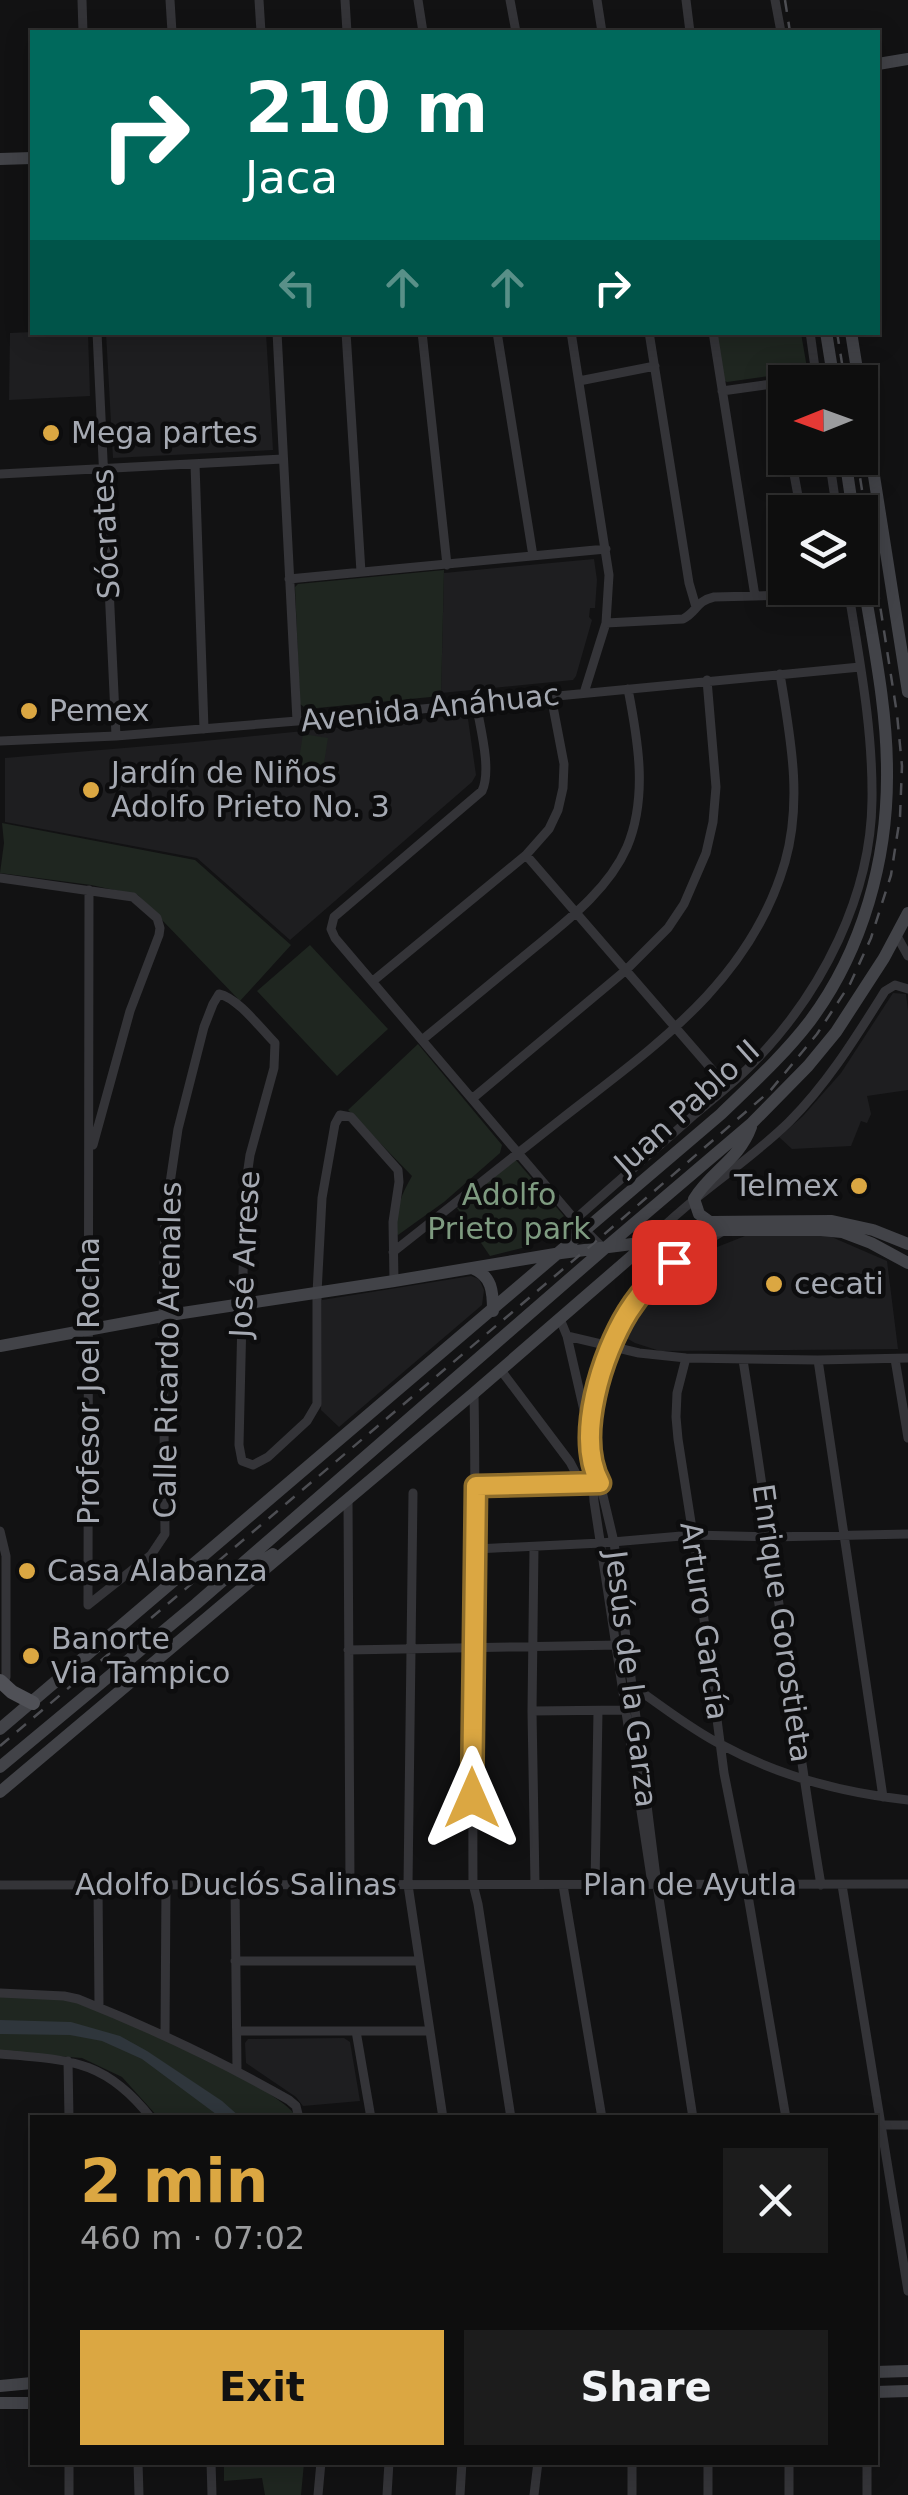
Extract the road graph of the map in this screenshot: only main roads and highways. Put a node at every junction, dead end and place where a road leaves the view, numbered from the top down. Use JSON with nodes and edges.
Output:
{"nodes":[{"id":1,"x":908,"y":59,"type":"edge"},
{"id":2,"x":880,"y":64,"type":"edge"},
{"id":3,"x":30,"y":158,"type":"edge"},
{"id":4,"x":0,"y":159,"type":"edge"},
{"id":5,"x":826,"y":335,"type":"edge"},
{"id":6,"x":852,"y":335,"type":"edge"},
{"id":7,"x":831,"y":365,"type":"edge"},
{"id":8,"x":857,"y":365,"type":"edge"},
{"id":9,"x":874,"y":475,"type":"edge"},
{"id":10,"x":867,"y":605,"type":"edge"},
{"id":11,"x":908,"y":692,"type":"edge"},
{"id":12,"x":908,"y":913,"type":"edge"},
{"id":13,"x":752,"y":1124,"type":"junction"},
{"id":14,"x":710,"y":1222,"type":"junction"},
{"id":15,"x":680,"y":1233,"type":"junction"},
{"id":16,"x":648,"y":1242,"type":"junction"},
{"id":17,"x":908,"y":1244,"type":"edge"},
{"id":18,"x":604,"y":1248,"type":"junction"},
{"id":19,"x":561,"y":1253,"type":"junction"},
{"id":20,"x":908,"y":1263,"type":"edge"},
{"id":21,"x":472,"y":1268,"type":"junction"},
{"id":22,"x":493,"y":1311,"type":"junction"},
{"id":23,"x":0,"y":1346,"type":"edge"},
{"id":24,"x":318,"y":1525,"type":"junction"},
{"id":25,"x":196,"y":1604,"type":"junction"},
{"id":26,"x":2,"y":1683,"type":"edge"},
{"id":27,"x":79,"y":1701,"type":"junction"},
{"id":28,"x":110,"y":1701,"type":"junction"},
{"id":29,"x":32,"y":1702,"type":"junction"},
{"id":30,"x":0,"y":1730,"type":"edge"},
{"id":31,"x":0,"y":1766,"type":"edge"},
{"id":32,"x":0,"y":1792,"type":"edge"},
{"id":33,"x":878,"y":2372,"type":"edge"},
{"id":34,"x":908,"y":2372,"type":"edge"},
{"id":35,"x":30,"y":2382,"type":"edge"},
{"id":36,"x":0,"y":2386,"type":"edge"},
{"id":37,"x":878,"y":2392,"type":"edge"},
{"id":38,"x":908,"y":2392,"type":"edge"},
{"id":39,"x":30,"y":2402,"type":"edge"},
{"id":40,"x":0,"y":2403,"type":"edge"}],
"edges":[{"from":1,"to":2,"type":"main road"},
{"from":3,"to":4,"type":"main road"},
{"from":5,"to":7,"type":"main road"},
{"from":6,"to":8,"type":"main road"},
{"from":9,"to":11,"type":"main road"},
{"from":10,"to":19,"type":"main road","name":"Juan Pablo II"},
{"from":12,"to":13,"type":"main road","name":"Juan Pablo II"},
{"from":13,"to":14,"type":"main road"},
{"from":13,"to":18,"type":"main road","name":"Juan Pablo II"},
{"from":14,"to":15,"type":"main road"},
{"from":14,"to":17,"type":"main road"},
{"from":15,"to":16,"type":"main road"},
{"from":15,"to":20,"type":"main road"},
{"from":16,"to":18,"type":"main road"},
{"from":16,"to":24,"type":"main road"},
{"from":18,"to":19,"type":"main road"},
{"from":18,"to":25,"type":"main road","name":"Juan Pablo II"},
{"from":19,"to":21,"type":"main road"},
{"from":19,"to":22,"type":"main road","name":"Juan Pablo II"},
{"from":21,"to":22,"type":"main road"},
{"from":21,"to":23,"type":"main road"},
{"from":22,"to":29,"type":"main road","name":"Juan Pablo II"},
{"from":24,"to":25,"type":"main road"},
{"from":24,"to":28,"type":"main road"},
{"from":25,"to":27,"type":"main road","name":"Juan Pablo II"},
{"from":26,"to":29,"type":"main road"},
{"from":27,"to":28,"type":"main road"},
{"from":27,"to":31,"type":"main road","name":"Juan Pablo II"},
{"from":28,"to":32,"type":"main road"},
{"from":29,"to":30,"type":"main road","name":"Juan Pablo II"},
{"from":33,"to":34,"type":"main road"},
{"from":35,"to":36,"type":"main road"},
{"from":37,"to":38,"type":"main road"},
{"from":39,"to":40,"type":"main road"}]}
